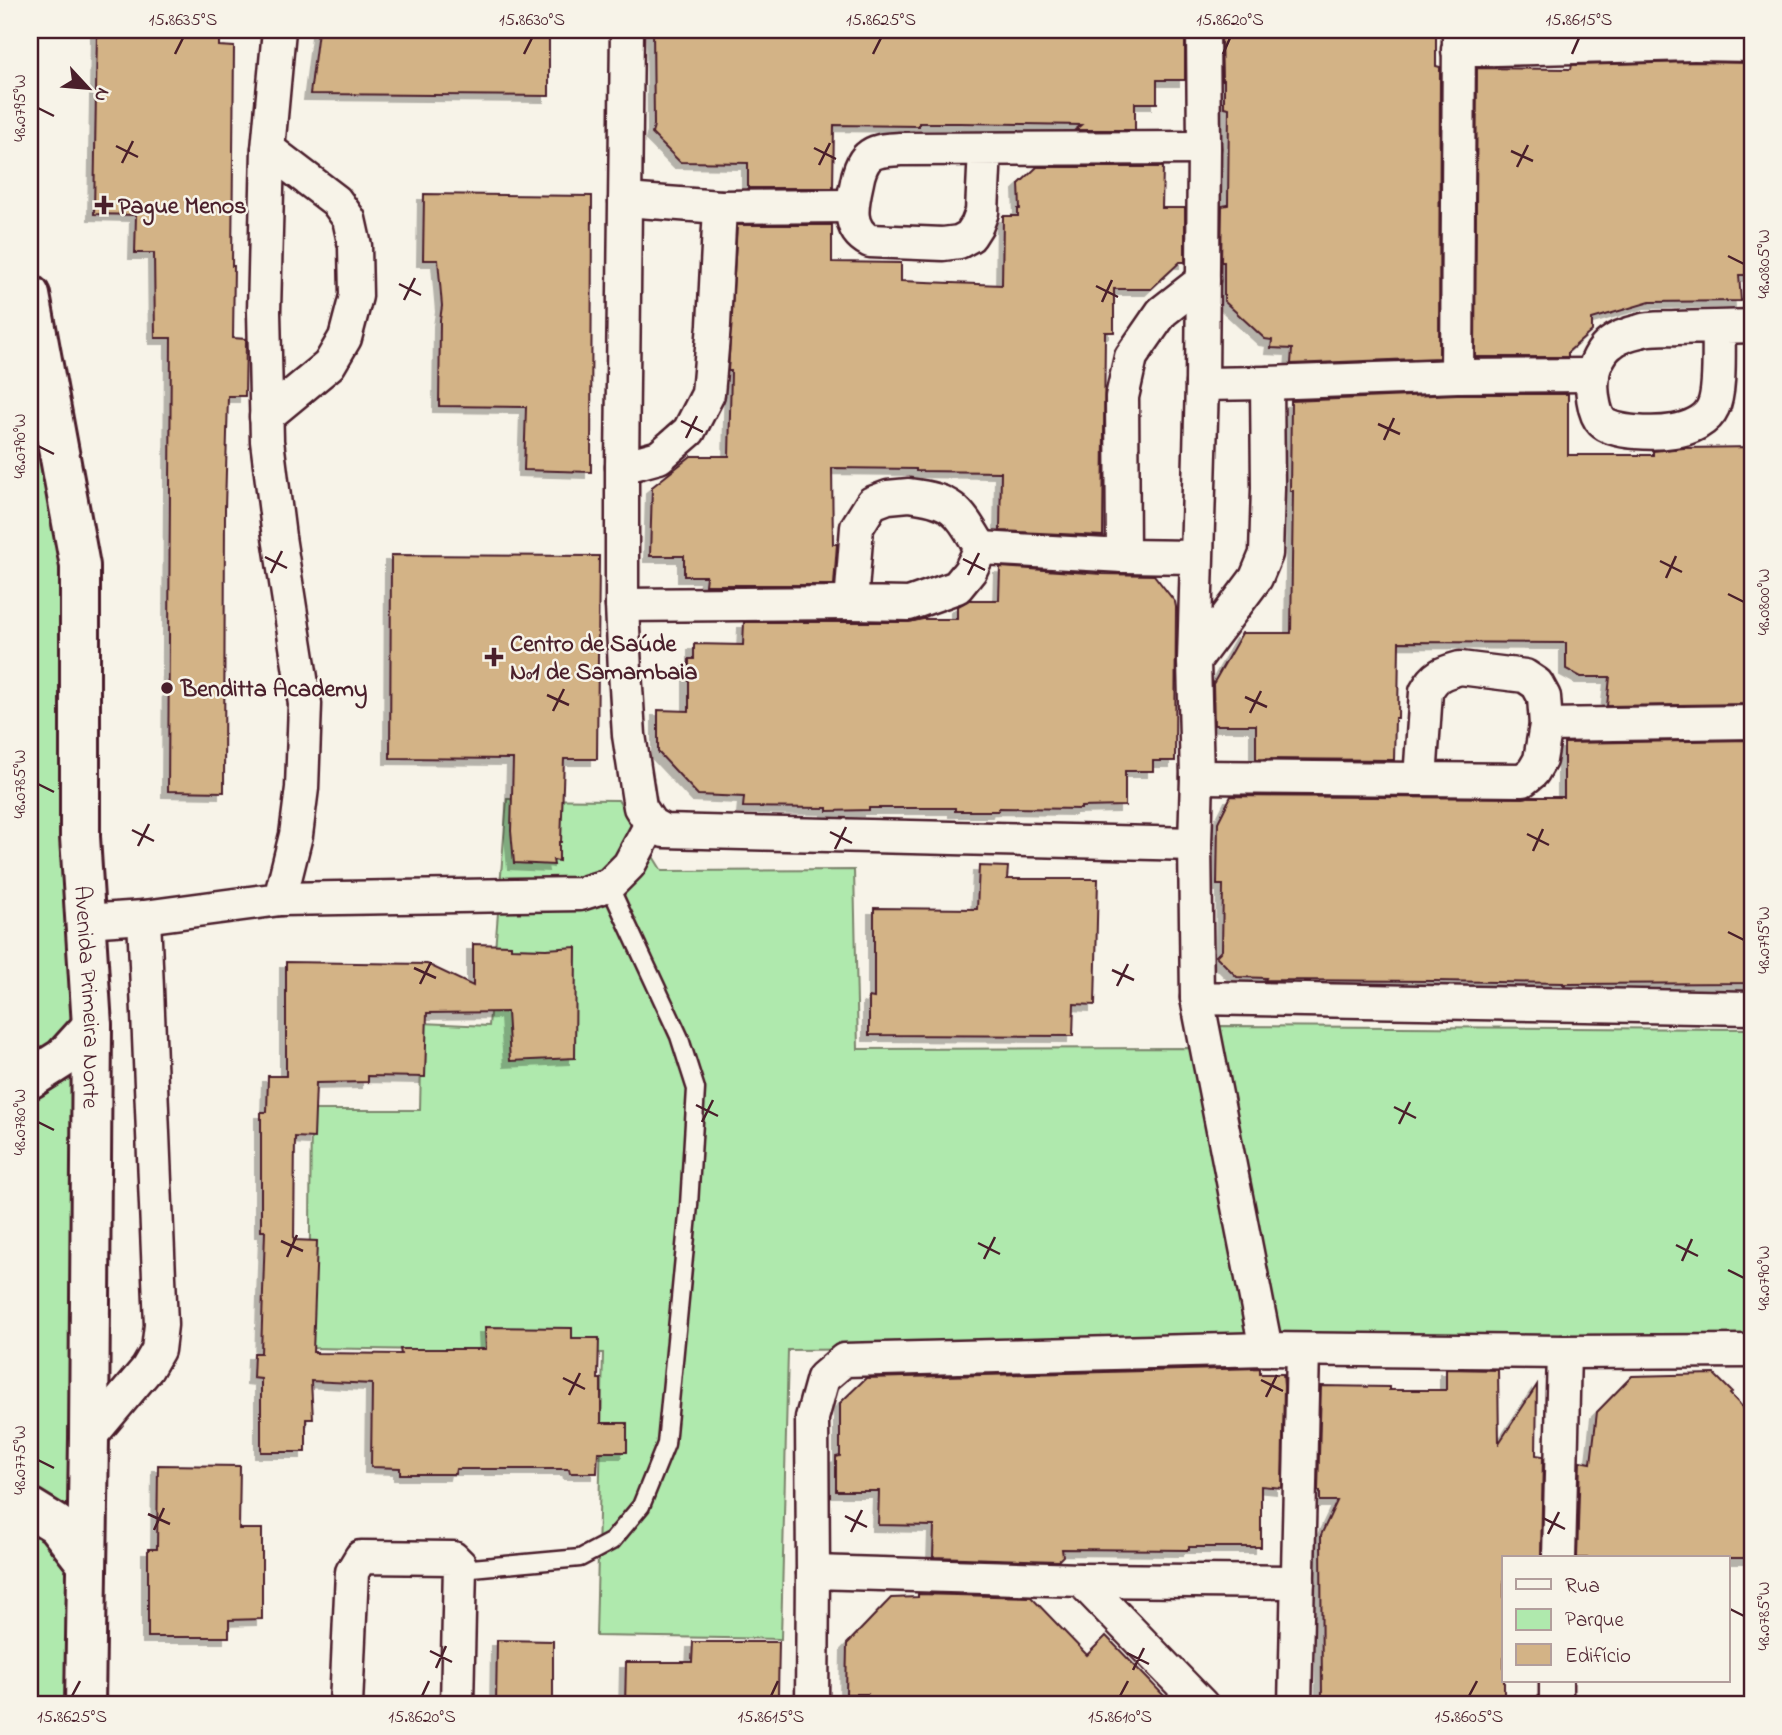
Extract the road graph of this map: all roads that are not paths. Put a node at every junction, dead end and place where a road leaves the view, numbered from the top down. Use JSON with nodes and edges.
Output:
{"nodes":[{"id":1,"x":279,"y":30,"type":"edge"},
{"id":2,"x":627,"y":30,"type":"edge"},
{"id":3,"x":1203,"y":30,"type":"edge"},
{"id":4,"x":1687,"y":37,"type":"edge"},
{"id":5,"x":1459,"y":40,"type":"edge"},
{"id":6,"x":1752,"y":45,"type":"edge"},
{"id":7,"x":1204,"y":148,"type":"junction"},
{"id":8,"x":268,"y":149,"type":"junction"},
{"id":9,"x":985,"y":149,"type":"junction"},
{"id":10,"x":625,"y":200,"type":"junction"},
{"id":11,"x":851,"y":206,"type":"junction"},
{"id":12,"x":720,"y":207,"type":"junction"},
{"id":13,"x":1203,"y":280,"type":"junction"},
{"id":14,"x":30,"y":295,"type":"edge"},
{"id":15,"x":1752,"y":326,"type":"edge"},
{"id":16,"x":1719,"y":327,"type":"junction"},
{"id":17,"x":1593,"y":375,"type":"junction"},
{"id":18,"x":1457,"y":376,"type":"junction"},
{"id":19,"x":1267,"y":383,"type":"junction"},
{"id":20,"x":1202,"y":384,"type":"junction"},
{"id":21,"x":266,"y":417,"type":"junction"},
{"id":22,"x":622,"y":467,"type":"junction"},
{"id":23,"x":981,"y":548,"type":"junction"},
{"id":24,"x":1123,"y":556,"type":"junction"},
{"id":25,"x":1196,"y":558,"type":"junction"},
{"id":26,"x":851,"y":603,"type":"junction"},
{"id":27,"x":622,"y":605,"type":"junction"},
{"id":28,"x":1194,"y":661,"type":"junction"},
{"id":29,"x":1752,"y":722,"type":"edge"},
{"id":30,"x":1546,"y":724,"type":"junction"},
{"id":31,"x":1197,"y":777,"type":"junction"},
{"id":32,"x":1420,"y":779,"type":"junction"},
{"id":33,"x":651,"y":824,"type":"junction"},
{"id":34,"x":1195,"y":844,"type":"junction"},
{"id":35,"x":609,"y":885,"type":"junction"},
{"id":36,"x":280,"y":899,"type":"junction"},
{"id":37,"x":144,"y":917,"type":"junction"},
{"id":38,"x":85,"y":920,"type":"junction"},
{"id":39,"x":1197,"y":998,"type":"junction"},
{"id":40,"x":1752,"y":1008,"type":"edge"},
{"id":41,"x":92,"y":1026,"type":"junction"},
{"id":42,"x":30,"y":1079,"type":"edge"},
{"id":43,"x":1266,"y":1349,"type":"junction"},
{"id":44,"x":1303,"y":1350,"type":"junction"},
{"id":45,"x":1752,"y":1351,"type":"edge"},
{"id":46,"x":1564,"y":1352,"type":"junction"},
{"id":47,"x":89,"y":1438,"type":"junction"},
{"id":48,"x":30,"y":1508,"type":"edge"},
{"id":49,"x":1559,"y":1556,"type":"edge"},
{"id":50,"x":87,"y":1564,"type":"junction"},
{"id":51,"x":461,"y":1569,"type":"junction"},
{"id":52,"x":813,"y":1572,"type":"junction"},
{"id":53,"x":1081,"y":1580,"type":"junction"},
{"id":54,"x":1298,"y":1582,"type":"junction"},
{"id":55,"x":1556,"y":1682,"type":"edge"},
{"id":56,"x":85,"y":1705,"type":"edge"},
{"id":57,"x":346,"y":1705,"type":"edge"},
{"id":58,"x":457,"y":1705,"type":"edge"},
{"id":59,"x":812,"y":1705,"type":"edge"},
{"id":60,"x":1202,"y":1705,"type":"edge"},
{"id":61,"x":1295,"y":1705,"type":"edge"},
{"id":62,"x":1556,"y":1705,"type":"edge"}],
"edges":[{"from":1,"to":8,"type":"street"},
{"from":2,"to":10,"type":"street"},
{"from":3,"to":7,"type":"street"},
{"from":4,"to":5,"type":"street"},
{"from":4,"to":6,"type":"street"},
{"from":5,"to":18,"type":"street"},
{"from":7,"to":9,"type":"street"},
{"from":7,"to":13,"type":"street"},
{"from":8,"to":21,"type":"street"},
{"from":8,"to":21,"type":"street"},
{"from":9,"to":11,"type":"street"},
{"from":9,"to":11,"type":"street"},
{"from":10,"to":12,"type":"street"},
{"from":10,"to":22,"type":"street"},
{"from":11,"to":12,"type":"street"},
{"from":12,"to":22,"type":"street"},
{"from":13,"to":20,"type":"street"},
{"from":13,"to":24,"type":"street"},
{"from":14,"to":38,"type":"main road","name":"Avenida Primeira Norte"},
{"from":15,"to":16,"type":"street"},
{"from":16,"to":17,"type":"street"},
{"from":16,"to":17,"type":"street"},
{"from":17,"to":18,"type":"street"},
{"from":18,"to":19,"type":"street"},
{"from":19,"to":20,"type":"street"},
{"from":19,"to":28,"type":"street"},
{"from":20,"to":25,"type":"street"},
{"from":21,"to":36,"type":"street"},
{"from":22,"to":27,"type":"street"},
{"from":23,"to":24,"type":"street"},
{"from":23,"to":26,"type":"street"},
{"from":23,"to":26,"type":"street"},
{"from":24,"to":25,"type":"street"},
{"from":25,"to":28,"type":"street"},
{"from":26,"to":27,"type":"street"},
{"from":27,"to":33,"type":"street"},
{"from":28,"to":31,"type":"street"},
{"from":29,"to":30,"type":"street"},
{"from":30,"to":32,"type":"street"},
{"from":30,"to":32,"type":"street"},
{"from":31,"to":32,"type":"street"},
{"from":31,"to":34,"type":"street"},
{"from":33,"to":34,"type":"street"},
{"from":33,"to":35,"type":"street"},
{"from":34,"to":39,"type":"street"},
{"from":35,"to":36,"type":"street"},
{"from":35,"to":51,"type":"lane"},
{"from":36,"to":37,"type":"street"},
{"from":37,"to":38,"type":"street"},
{"from":37,"to":47,"type":"street"},
{"from":38,"to":41,"type":"main road","name":"Avenida Primeira Norte"},
{"from":39,"to":40,"type":"street"},
{"from":39,"to":43,"type":"street"},
{"from":41,"to":42,"type":"main road"},
{"from":41,"to":47,"type":"main road","name":"Avenida Primeira Norte"},
{"from":43,"to":44,"type":"street"},
{"from":43,"to":52,"type":"street"},
{"from":44,"to":46,"type":"street"},
{"from":44,"to":54,"type":"street"},
{"from":45,"to":46,"type":"street"},
{"from":46,"to":49,"type":"street"},
{"from":47,"to":50,"type":"main road","name":"Avenida Primeira Norte"},
{"from":48,"to":50,"type":"main road"},
{"from":50,"to":56,"type":"main road","name":"Avenida Primeira Norte"},
{"from":51,"to":57,"type":"street"},
{"from":51,"to":58,"type":"street"},
{"from":52,"to":53,"type":"street"},
{"from":52,"to":59,"type":"street"},
{"from":53,"to":54,"type":"street"},
{"from":53,"to":60,"type":"street"},
{"from":54,"to":61,"type":"street"},
{"from":55,"to":62,"type":"street"}]}
